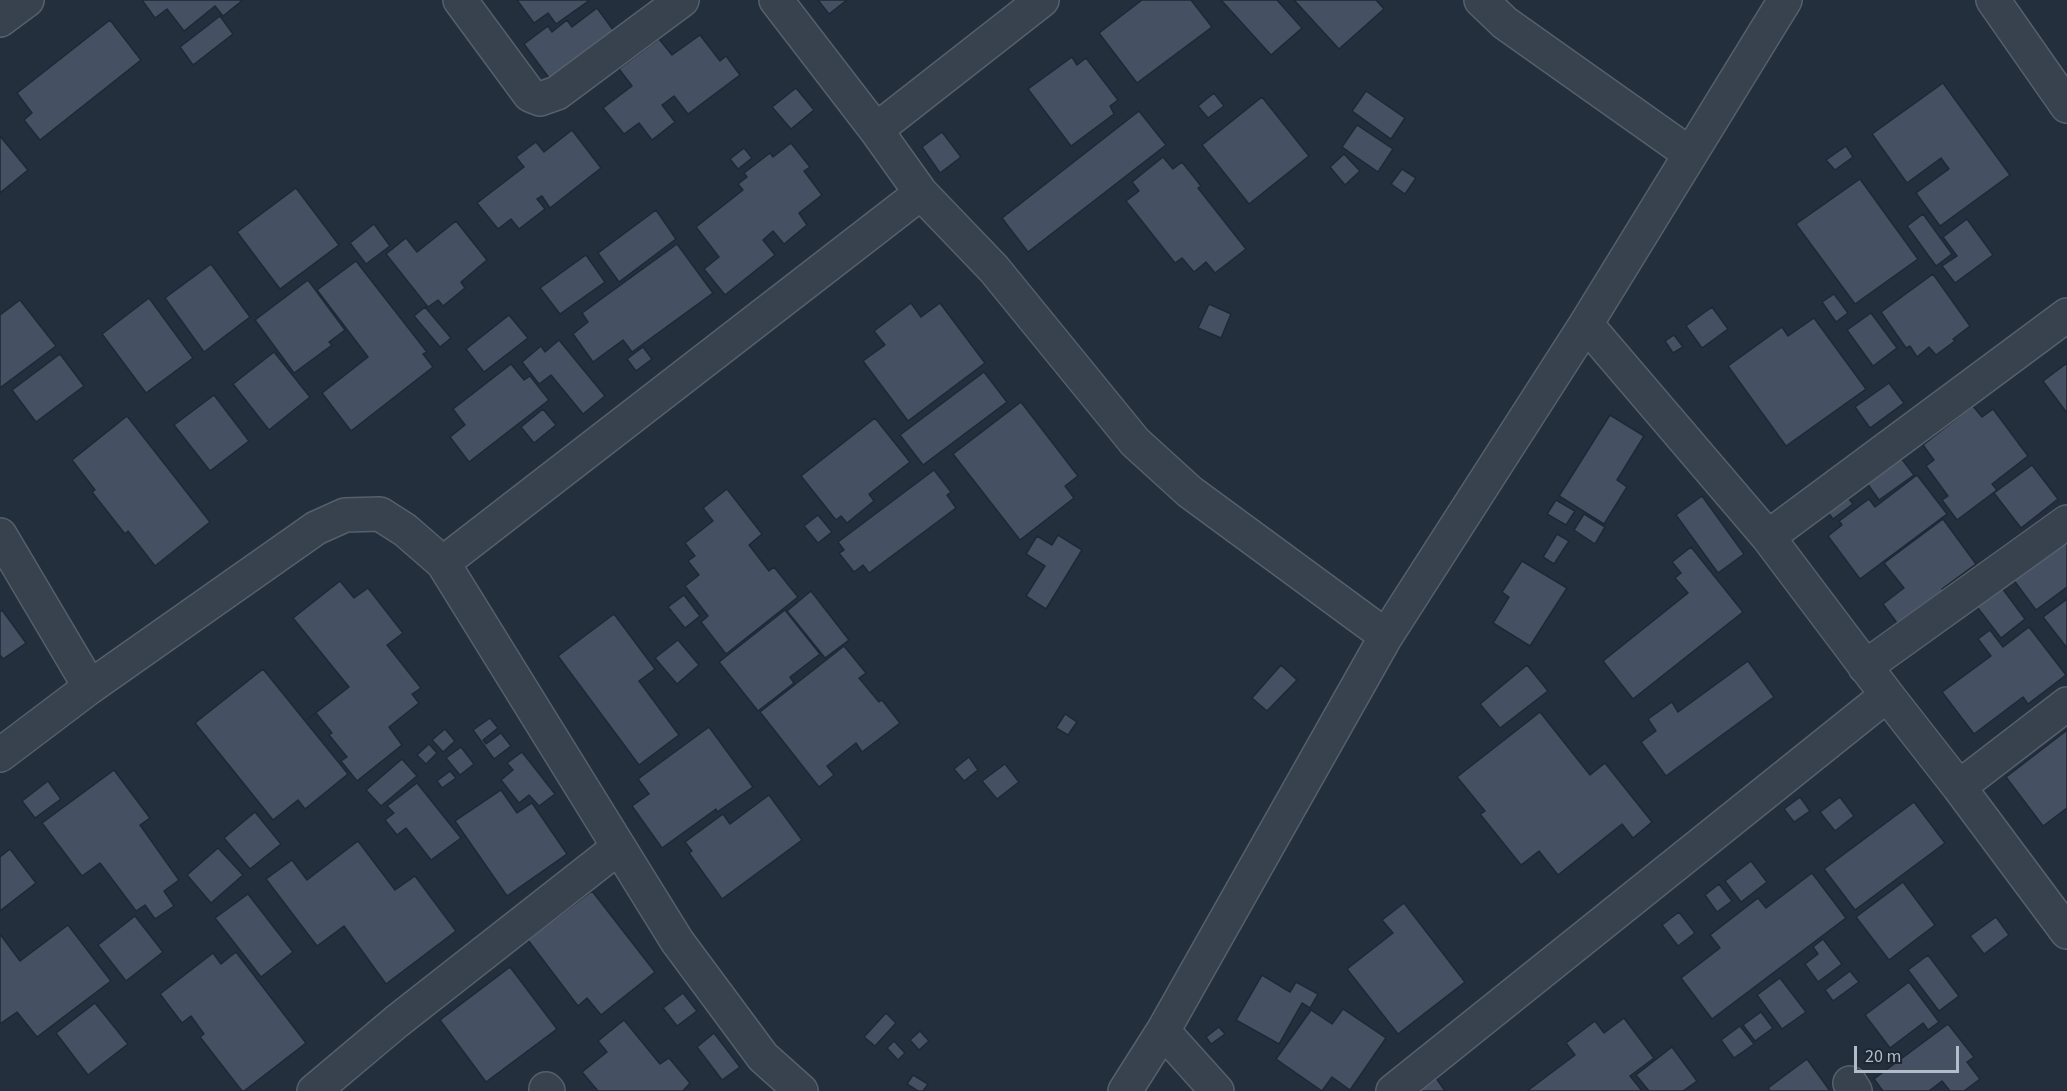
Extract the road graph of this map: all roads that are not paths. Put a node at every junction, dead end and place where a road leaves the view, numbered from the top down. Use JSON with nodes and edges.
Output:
{"nodes":[{"id":1,"x":27,"y":0,"type":"edge"},
{"id":2,"x":460,"y":0,"type":"edge"},
{"id":3,"x":682,"y":0,"type":"edge"},
{"id":4,"x":776,"y":0,"type":"edge"},
{"id":5,"x":1042,"y":0,"type":"edge"},
{"id":6,"x":1481,"y":0,"type":"edge"},
{"id":7,"x":1785,"y":0,"type":"edge"},
{"id":8,"x":1993,"y":0,"type":"edge"},
{"id":9,"x":0,"y":20,"type":"edge"},
{"id":10,"x":2067,"y":106,"type":"edge"},
{"id":11,"x":876,"y":130,"type":"junction"},
{"id":12,"x":1690,"y":154,"type":"junction"},
{"id":13,"x":921,"y":193,"type":"junction"},
{"id":14,"x":2067,"y":315,"type":"edge"},
{"id":15,"x":1586,"y":324,"type":"junction"},
{"id":16,"x":2067,"y":522,"type":"edge"},
{"id":17,"x":0,"y":535,"type":"edge"},
{"id":18,"x":1768,"y":537,"type":"junction"},
{"id":19,"x":443,"y":563,"type":"junction"},
{"id":20,"x":1386,"y":636,"type":"junction"},
{"id":21,"x":1865,"y":667,"type":"junction"},
{"id":22,"x":90,"y":687,"type":"junction"},
{"id":23,"x":1887,"y":695,"type":"junction"},
{"id":24,"x":2067,"y":704,"type":"edge"},
{"id":25,"x":0,"y":755,"type":"edge"},
{"id":26,"x":1959,"y":787,"type":"junction"},
{"id":27,"x":619,"y":847,"type":"junction"},
{"id":28,"x":2067,"y":932,"type":"edge"},
{"id":29,"x":1163,"y":1031,"type":"junction"},
{"id":30,"x":314,"y":1091,"type":"edge"},
{"id":31,"x":801,"y":1091,"type":"edge"},
{"id":32,"x":1125,"y":1091,"type":"edge"},
{"id":33,"x":1217,"y":1091,"type":"edge"},
{"id":34,"x":1393,"y":1091,"type":"edge"}],
"edges":[{"from":1,"to":9,"type":"street"},
{"from":2,"to":3,"type":"street"},
{"from":4,"to":11,"type":"street"},
{"from":5,"to":11,"type":"street"},
{"from":6,"to":12,"type":"street"},
{"from":7,"to":12,"type":"street"},
{"from":8,"to":10,"type":"street"},
{"from":11,"to":13,"type":"street"},
{"from":12,"to":15,"type":"street"},
{"from":13,"to":19,"type":"street"},
{"from":13,"to":20,"type":"street"},
{"from":14,"to":18,"type":"street"},
{"from":15,"to":18,"type":"street"},
{"from":15,"to":20,"type":"street"},
{"from":16,"to":21,"type":"street"},
{"from":17,"to":22,"type":"street"},
{"from":18,"to":21,"type":"street"},
{"from":19,"to":22,"type":"street"},
{"from":19,"to":27,"type":"street"},
{"from":20,"to":29,"type":"street"},
{"from":21,"to":23,"type":"street"},
{"from":22,"to":25,"type":"street"},
{"from":23,"to":26,"type":"street"},
{"from":23,"to":34,"type":"street"},
{"from":24,"to":26,"type":"street"},
{"from":26,"to":28,"type":"street"},
{"from":27,"to":30,"type":"street"},
{"from":27,"to":31,"type":"street"},
{"from":29,"to":32,"type":"street"},
{"from":29,"to":33,"type":"street"}]}
